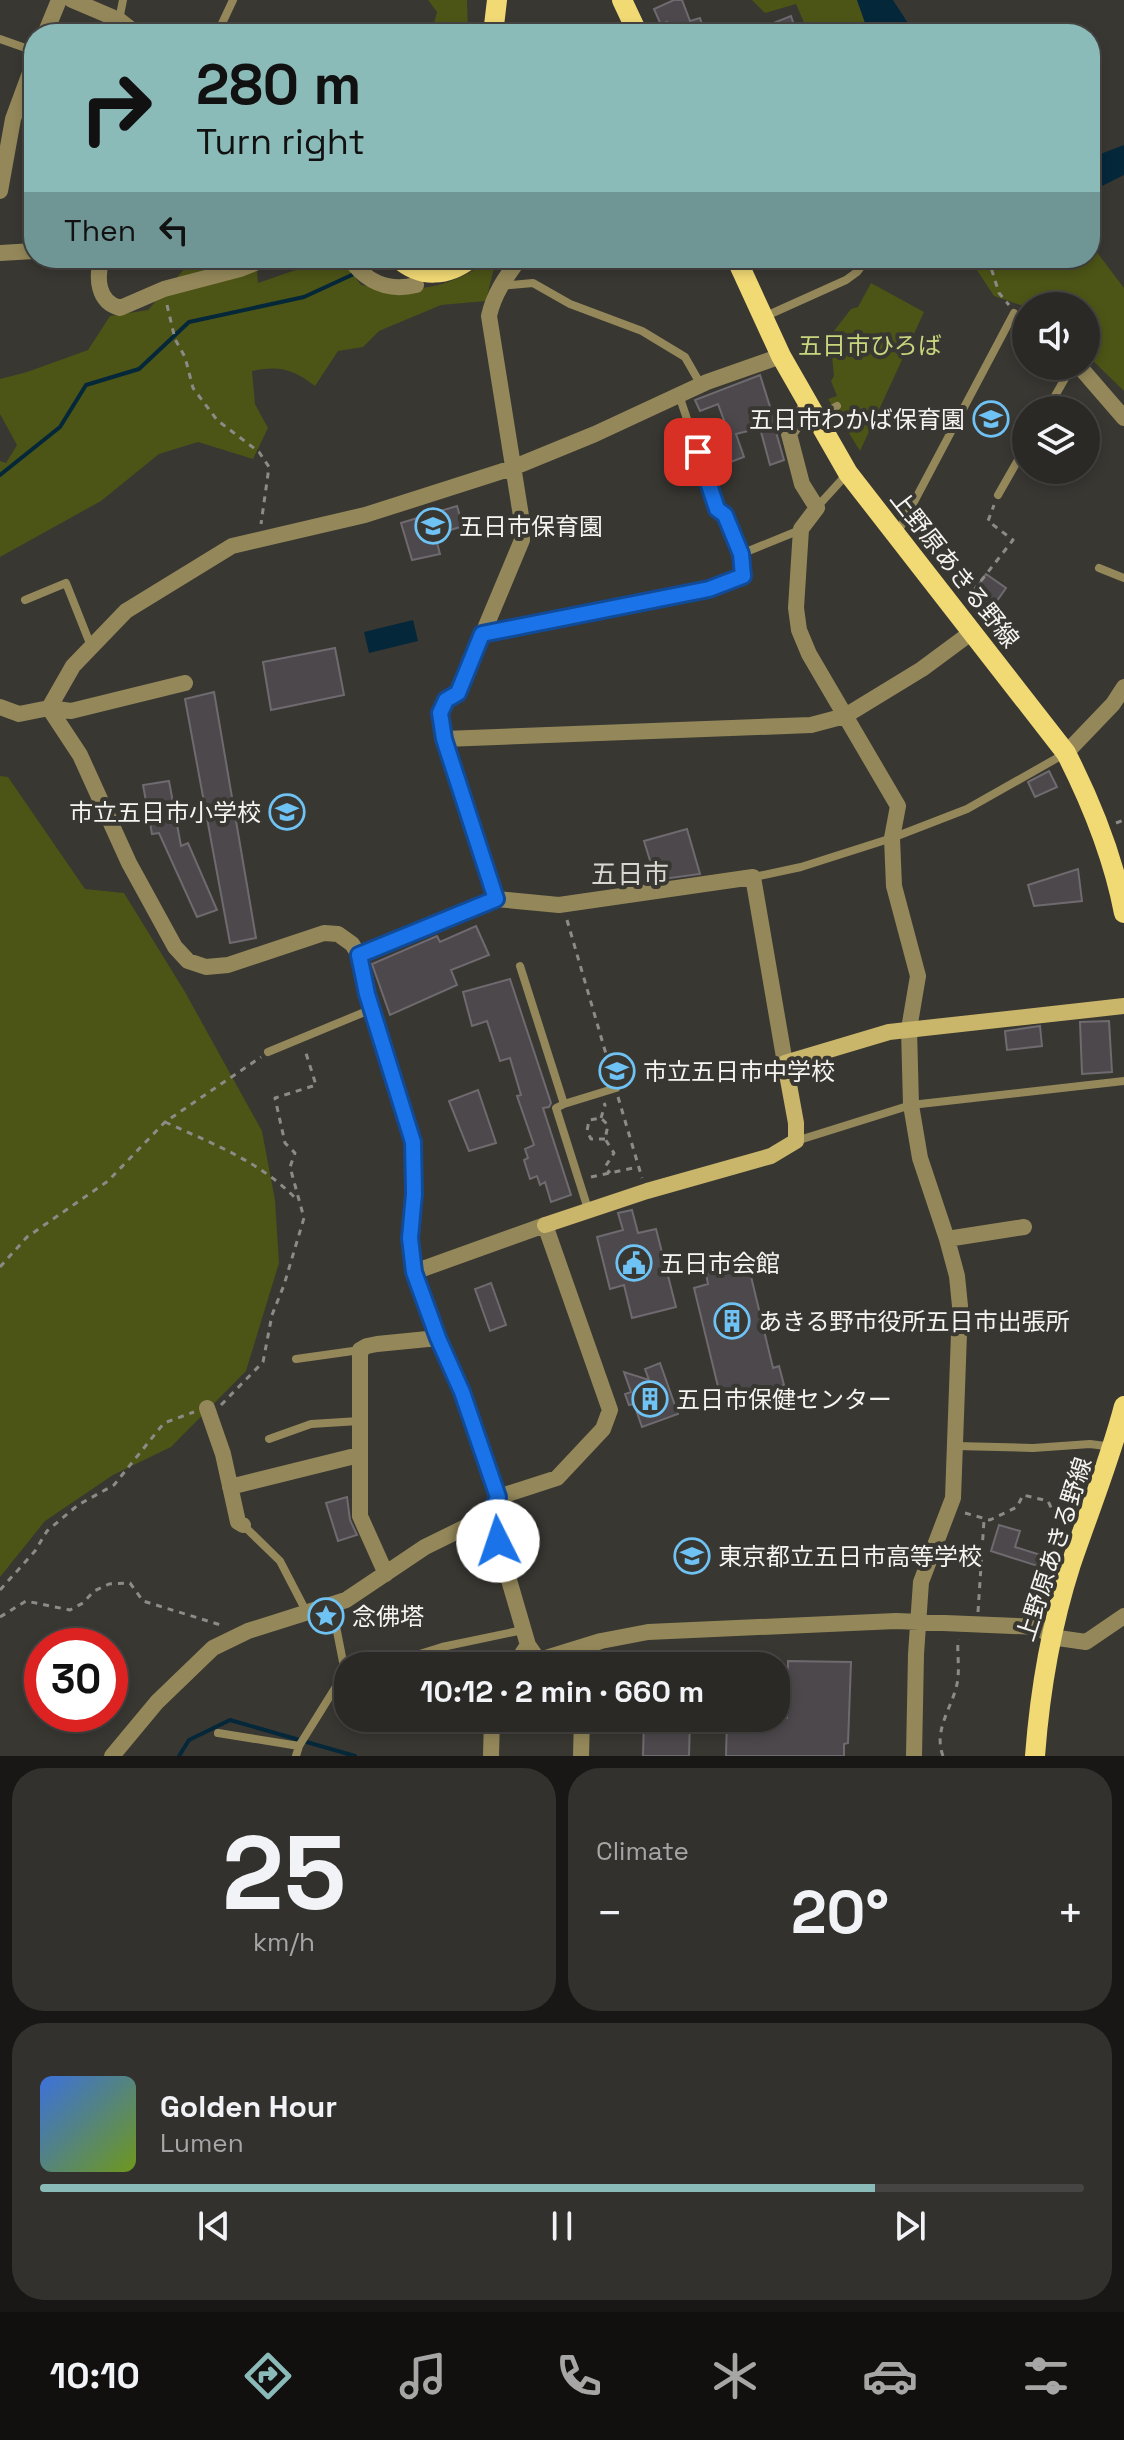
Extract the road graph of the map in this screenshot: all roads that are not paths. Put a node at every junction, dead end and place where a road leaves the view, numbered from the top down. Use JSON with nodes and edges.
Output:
{"nodes":[{"id":1,"x":59,"y":0,"type":"edge"},
{"id":2,"x":72,"y":0,"type":"edge"},
{"id":3,"x":123,"y":0,"type":"edge"},
{"id":4,"x":233,"y":0,"type":"edge"},
{"id":5,"x":622,"y":0,"type":"edge"},
{"id":6,"x":493,"y":1,"type":"edge"},
{"id":7,"x":119,"y":20,"type":"junction"},
{"id":8,"x":49,"y":24,"type":"edge"},
{"id":9,"x":124,"y":24,"type":"edge"},
{"id":10,"x":222,"y":24,"type":"edge"},
{"id":11,"x":493,"y":24,"type":"edge"},
{"id":12,"x":633,"y":24,"type":"edge"},
{"id":13,"x":0,"y":39,"type":"edge"},
{"id":14,"x":24,"y":47,"type":"edge"},
{"id":15,"x":24,"y":89,"type":"edge"},
{"id":16,"x":0,"y":191,"type":"edge"},
{"id":17,"x":24,"y":252,"type":"edge"},
{"id":18,"x":0,"y":253,"type":"edge"},
{"id":19,"x":98,"y":268,"type":"edge"},
{"id":20,"x":243,"y":268,"type":"edge"},
{"id":21,"x":357,"y":268,"type":"edge"},
{"id":22,"x":411,"y":268,"type":"edge"},
{"id":23,"x":456,"y":268,"type":"edge"},
{"id":24,"x":513,"y":268,"type":"edge"},
{"id":25,"x":740,"y":268,"type":"edge"},
{"id":26,"x":860,"y":268,"type":"edge"},
{"id":27,"x":416,"y":285,"type":"dead end"},
{"id":28,"x":500,"y":286,"type":"junction"},
{"id":29,"x":762,"y":317,"type":"junction"},
{"id":30,"x":1012,"y":317,"type":"edge"},
{"id":31,"x":781,"y":356,"type":"junction"},
{"id":32,"x":1091,"y":380,"type":"edge"},
{"id":33,"x":701,"y":385,"type":"junction"},
{"id":34,"x":679,"y":395,"type":"junction"},
{"id":35,"x":837,"y":406,"type":"dead end"},
{"id":36,"x":812,"y":411,"type":"junction"},
{"id":37,"x":1124,"y":418,"type":"edge"},
{"id":38,"x":512,"y":468,"type":"junction"},
{"id":39,"x":1012,"y":470,"type":"edge"},
{"id":40,"x":848,"y":473,"type":"junction"},
{"id":41,"x":998,"y":495,"type":"road end"},
{"id":42,"x":817,"y":508,"type":"junction"},
{"id":43,"x":801,"y":529,"type":"junction"},
{"id":44,"x":896,"y":537,"type":"junction"},
{"id":45,"x":741,"y":554,"type":"junction"},
{"id":46,"x":1099,"y":568,"type":"dead end"},
{"id":47,"x":1124,"y":578,"type":"edge"},
{"id":48,"x":25,"y":600,"type":"dead end"},
{"id":49,"x":972,"y":632,"type":"junction"},
{"id":50,"x":482,"y":634,"type":"junction"},
{"id":51,"x":91,"y":647,"type":"junction"},
{"id":52,"x":185,"y":683,"type":"dead end"},
{"id":53,"x":1124,"y":687,"type":"edge"},
{"id":54,"x":0,"y":707,"type":"edge"},
{"id":55,"x":49,"y":708,"type":"junction"},
{"id":56,"x":845,"y":716,"type":"junction"},
{"id":57,"x":444,"y":739,"type":"junction"},
{"id":58,"x":1066,"y":753,"type":"junction"},
{"id":59,"x":892,"y":838,"type":"junction"},
{"id":60,"x":753,"y":877,"type":"junction"},
{"id":61,"x":496,"y":899,"type":"junction"},
{"id":62,"x":1124,"y":913,"type":"edge"},
{"id":63,"x":359,"y":955,"type":"junction"},
{"id":64,"x":520,"y":966,"type":"dead end"},
{"id":65,"x":1124,"y":1006,"type":"edge"},
{"id":66,"x":372,"y":1009,"type":"junction"},
{"id":67,"x":909,"y":1029,"type":"junction"},
{"id":68,"x":268,"y":1052,"type":"road end"},
{"id":69,"x":785,"y":1063,"type":"junction"},
{"id":70,"x":1124,"y":1081,"type":"edge"},
{"id":71,"x":616,"y":1088,"type":"road end"},
{"id":72,"x":564,"y":1104,"type":"junction"},
{"id":73,"x":911,"y":1105,"type":"junction"},
{"id":74,"x":796,"y":1141,"type":"junction"},
{"id":75,"x":588,"y":1209,"type":"junction"},
{"id":76,"x":545,"y":1225,"type":"junction"},
{"id":77,"x":1024,"y":1227,"type":"dead end"},
{"id":78,"x":947,"y":1239,"type":"junction"},
{"id":79,"x":414,"y":1272,"type":"junction"},
{"id":80,"x":438,"y":1338,"type":"junction"},
{"id":81,"x":360,"y":1350,"type":"junction"},
{"id":82,"x":296,"y":1359,"type":"dead end"},
{"id":83,"x":1124,"y":1406,"type":"edge"},
{"id":84,"x":207,"y":1408,"type":"road end"},
{"id":85,"x":359,"y":1421,"type":"junction"},
{"id":86,"x":269,"y":1439,"type":"dead end"},
{"id":87,"x":956,"y":1446,"type":"junction"},
{"id":88,"x":1114,"y":1447,"type":"junction"},
{"id":89,"x":359,"y":1455,"type":"junction"},
{"id":90,"x":230,"y":1487,"type":"junction"},
{"id":91,"x":498,"y":1497,"type":"junction"},
{"id":92,"x":490,"y":1515,"type":"junction"},
{"id":93,"x":243,"y":1525,"type":"joint"},
{"id":94,"x":887,"y":1558,"type":"dead end"},
{"id":95,"x":931,"y":1558,"type":"junction"},
{"id":96,"x":386,"y":1574,"type":"junction"},
{"id":97,"x":332,"y":1606,"type":"junction"},
{"id":98,"x":307,"y":1614,"type":"junction"},
{"id":99,"x":1124,"y":1616,"type":"edge"},
{"id":100,"x":919,"y":1622,"type":"junction"},
{"id":101,"x":1051,"y":1637,"type":"junction"},
{"id":102,"x":526,"y":1638,"type":"junction"},
{"id":103,"x":583,"y":1647,"type":"junction"},
{"id":104,"x":342,"y":1652,"type":"edge"},
{"id":105,"x":426,"y":1652,"type":"edge"},
{"id":106,"x":520,"y":1652,"type":"edge"},
{"id":107,"x":583,"y":1652,"type":"edge"},
{"id":108,"x":334,"y":1690,"type":"edge"},
{"id":109,"x":492,"y":1732,"type":"edge"},
{"id":110,"x":582,"y":1732,"type":"edge"},
{"id":111,"x":218,"y":1733,"type":"dead end"},
{"id":112,"x":299,"y":1746,"type":"junction"},
{"id":113,"x":112,"y":1756,"type":"edge"},
{"id":114,"x":296,"y":1756,"type":"edge"},
{"id":115,"x":491,"y":1756,"type":"edge"},
{"id":116,"x":581,"y":1756,"type":"edge"},
{"id":117,"x":914,"y":1756,"type":"edge"},
{"id":118,"x":1035,"y":1756,"type":"edge"}],
"edges":[{"from":1,"to":8,"type":"street"},
{"from":2,"to":7,"type":"street"},
{"from":3,"to":7,"type":"lane"},
{"from":4,"to":10,"type":"lane"},
{"from":5,"to":12,"type":"main road"},
{"from":6,"to":11,"type":"main road"},
{"from":7,"to":9,"type":"street"},
{"from":13,"to":14,"type":"lane"},
{"from":15,"to":16,"type":"street"},
{"from":17,"to":18,"type":"street"},
{"from":19,"to":20,"type":"street"},
{"from":21,"to":27,"type":"street"},
{"from":22,"to":23,"type":"main road"},
{"from":24,"to":28,"type":"street"},
{"from":25,"to":29,"type":"main road","name":"上野原あきる野線"},
{"from":26,"to":29,"type":"lane"},
{"from":28,"to":33,"type":"lane"},
{"from":28,"to":38,"type":"street"},
{"from":29,"to":31,"type":"main road","name":"上野原あきる野線"},
{"from":30,"to":44,"type":"lane"},
{"from":31,"to":33,"type":"street"},
{"from":31,"to":36,"type":"main road","name":"上野原あきる野線"},
{"from":32,"to":37,"type":"street"},
{"from":33,"to":34,"type":"street"},
{"from":34,"to":38,"type":"street"},
{"from":34,"to":45,"type":"lane"},
{"from":35,"to":36,"type":"lane"},
{"from":36,"to":40,"type":"main road","name":"上野原あきる野線"},
{"from":36,"to":42,"type":"street"},
{"from":38,"to":50,"type":"street"},
{"from":38,"to":51,"type":"street"},
{"from":39,"to":41,"type":"lane"},
{"from":40,"to":42,"type":"lane"},
{"from":40,"to":44,"type":"main road","name":"上野原あきる野線"},
{"from":42,"to":43,"type":"street"},
{"from":43,"to":45,"type":"lane"},
{"from":43,"to":56,"type":"street"},
{"from":44,"to":49,"type":"main road","name":"上野原あきる野線"},
{"from":45,"to":50,"type":"lane"},
{"from":46,"to":47,"type":"lane"},
{"from":48,"to":51,"type":"lane"},
{"from":49,"to":56,"type":"street"},
{"from":49,"to":58,"type":"main road","name":"上野原あきる野線"},
{"from":50,"to":57,"type":"street"},
{"from":51,"to":55,"type":"street"},
{"from":52,"to":55,"type":"street"},
{"from":53,"to":58,"type":"street"},
{"from":54,"to":55,"type":"street"},
{"from":55,"to":63,"type":"street"},
{"from":56,"to":57,"type":"street"},
{"from":56,"to":59,"type":"street"},
{"from":57,"to":61,"type":"street"},
{"from":58,"to":59,"type":"lane"},
{"from":58,"to":62,"type":"main road","name":"上野原あきる野線"},
{"from":59,"to":60,"type":"lane"},
{"from":59,"to":67,"type":"street"},
{"from":60,"to":61,"type":"street"},
{"from":60,"to":69,"type":"street"},
{"from":61,"to":63,"type":"street"},
{"from":63,"to":66,"type":"street"},
{"from":64,"to":72,"type":"lane"},
{"from":65,"to":67,"type":"street"},
{"from":66,"to":68,"type":"lane"},
{"from":66,"to":79,"type":"street"},
{"from":67,"to":69,"type":"street"},
{"from":67,"to":73,"type":"street"},
{"from":69,"to":74,"type":"street"},
{"from":70,"to":73,"type":"lane"},
{"from":71,"to":72,"type":"lane"},
{"from":72,"to":75,"type":"lane"},
{"from":73,"to":74,"type":"lane"},
{"from":73,"to":78,"type":"street"},
{"from":74,"to":75,"type":"street"},
{"from":75,"to":76,"type":"street"},
{"from":76,"to":79,"type":"street"},
{"from":76,"to":91,"type":"street"},
{"from":77,"to":78,"type":"street"},
{"from":78,"to":87,"type":"street"},
{"from":79,"to":80,"type":"street"},
{"from":80,"to":81,"type":"street"},
{"from":80,"to":91,"type":"street"},
{"from":81,"to":82,"type":"lane"},
{"from":81,"to":85,"type":"street"},
{"from":83,"to":88,"type":"main road","name":"上野原あきる野線"},
{"from":84,"to":90,"type":"street"},
{"from":85,"to":86,"type":"lane"},
{"from":85,"to":89,"type":"street"},
{"from":87,"to":88,"type":"lane"},
{"from":87,"to":95,"type":"street"},
{"from":88,"to":101,"type":"main road","name":"上野原あきる野線"},
{"from":89,"to":90,"type":"street"},
{"from":89,"to":96,"type":"street"},
{"from":90,"to":93,"type":"street"},
{"from":91,"to":92,"type":"street"},
{"from":92,"to":96,"type":"street"},
{"from":92,"to":102,"type":"street"},
{"from":93,"to":98,"type":"lane"},
{"from":94,"to":95,"type":"lane"},
{"from":95,"to":100,"type":"street"},
{"from":96,"to":97,"type":"street"},
{"from":97,"to":98,"type":"street"},
{"from":97,"to":104,"type":"lane"},
{"from":98,"to":113,"type":"street"},
{"from":99,"to":101,"type":"street"},
{"from":100,"to":101,"type":"street"},
{"from":100,"to":103,"type":"street"},
{"from":100,"to":117,"type":"street"},
{"from":101,"to":118,"type":"main road","name":"上野原あきる野線"},
{"from":102,"to":103,"type":"street"},
{"from":102,"to":105,"type":"lane"},
{"from":102,"to":106,"type":"street"},
{"from":103,"to":107,"type":"street"},
{"from":108,"to":112,"type":"lane"},
{"from":109,"to":115,"type":"street"},
{"from":110,"to":116,"type":"street"},
{"from":111,"to":112,"type":"lane"},
{"from":112,"to":114,"type":"lane"}]}
